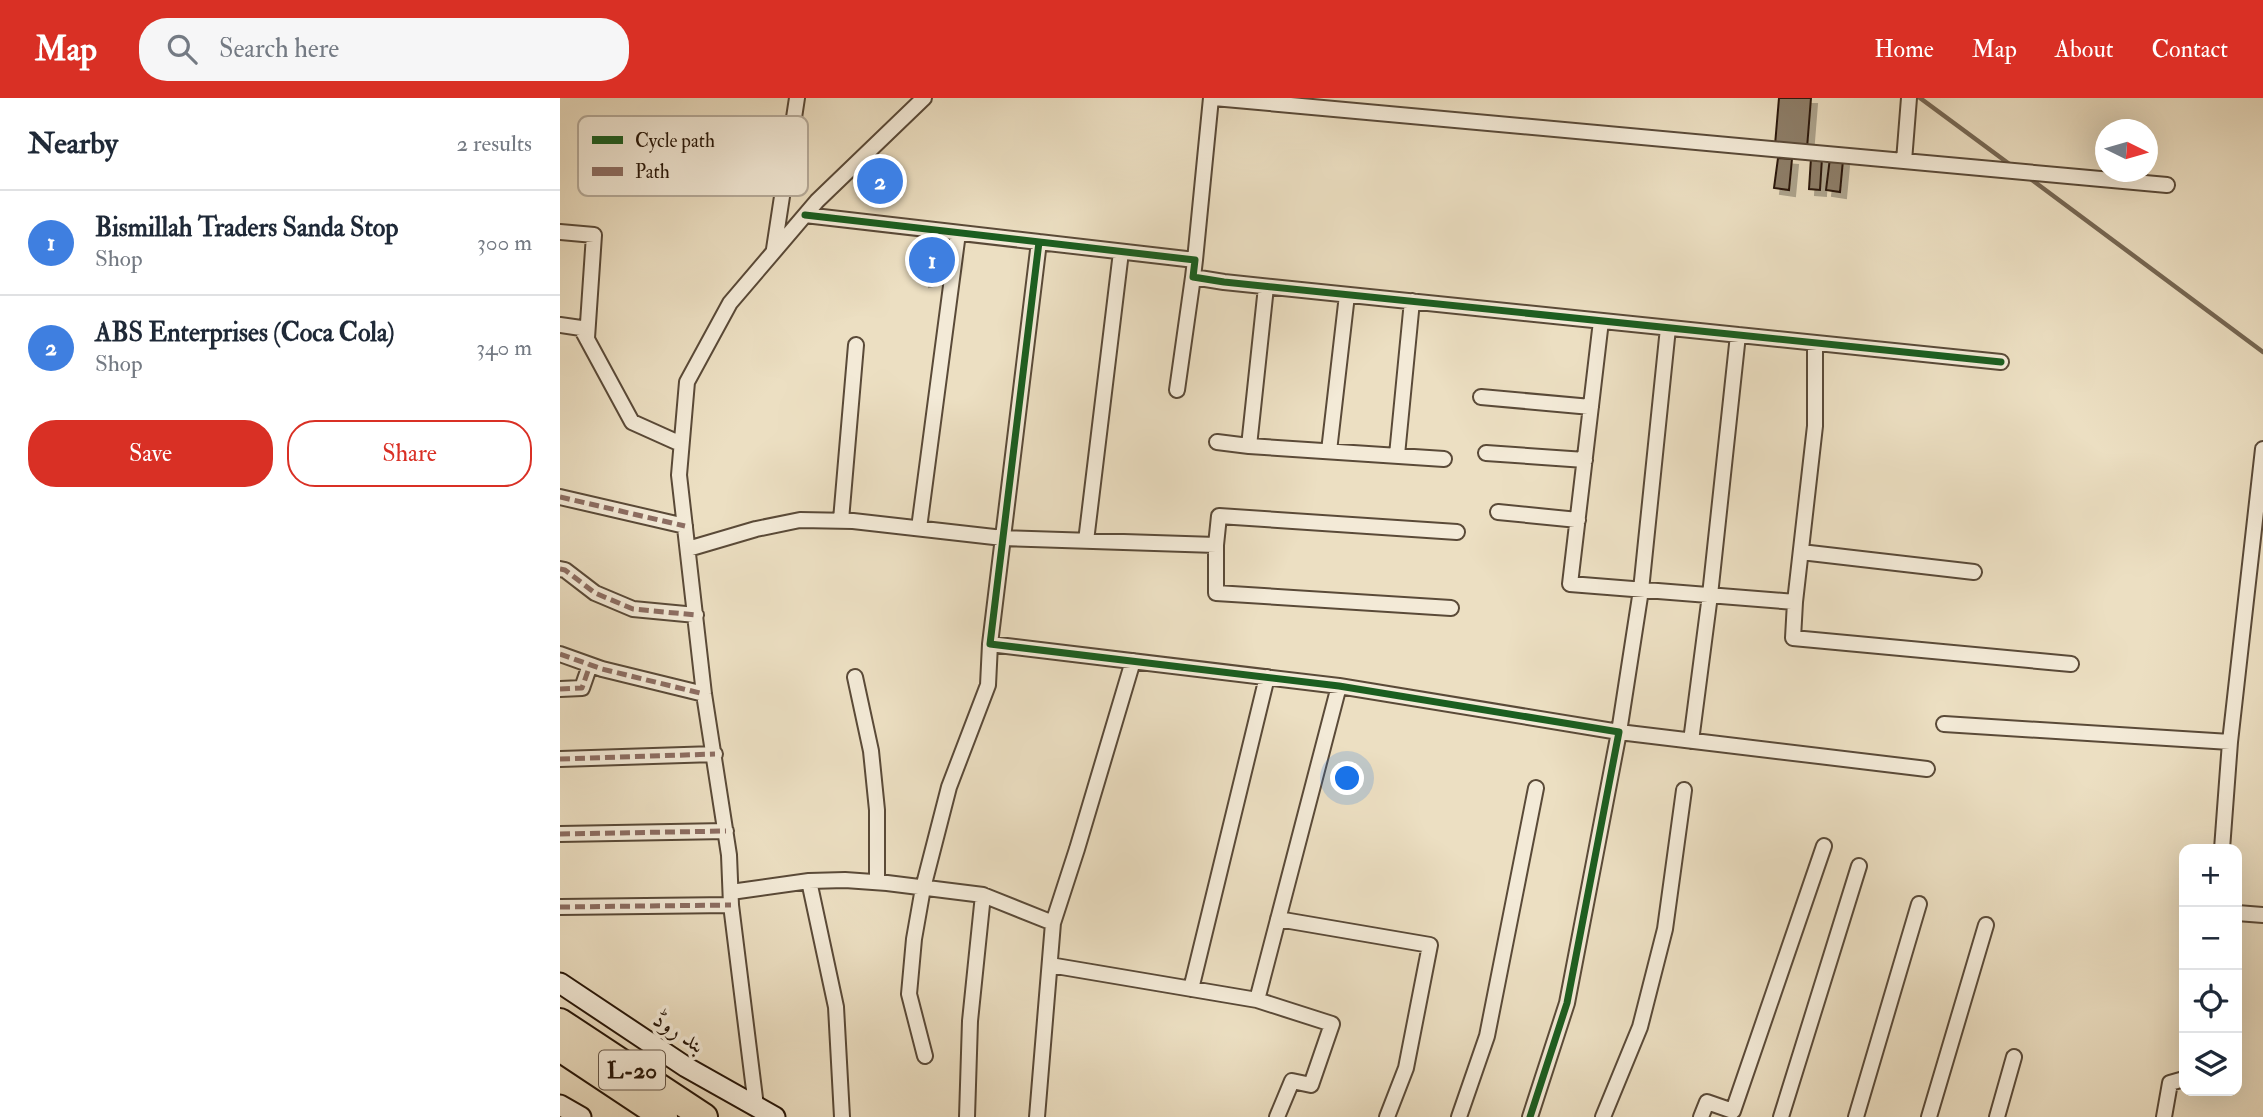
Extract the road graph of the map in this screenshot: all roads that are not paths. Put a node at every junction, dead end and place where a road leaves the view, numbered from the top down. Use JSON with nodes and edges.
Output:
{"nodes":[{"id":1,"x":797,"y":98,"type":"edge"},
{"id":2,"x":924,"y":98,"type":"edge"},
{"id":3,"x":1212,"y":98,"type":"edge"},
{"id":4,"x":1909,"y":98,"type":"edge"},
{"id":5,"x":794,"y":116,"type":"edge"},
{"id":6,"x":1904,"y":161,"type":"junction"},
{"id":7,"x":2167,"y":185,"type":"dead end"},
{"id":8,"x":782,"y":196,"type":"edge"},
{"id":9,"x":805,"y":215,"type":"junction"},
{"id":10,"x":560,"y":232,"type":"edge"},
{"id":11,"x":958,"y":233,"type":"junction"},
{"id":12,"x":1039,"y":242,"type":"junction"},
{"id":13,"x":774,"y":251,"type":"junction"},
{"id":14,"x":1121,"y":252,"type":"junction"},
{"id":15,"x":1195,"y":260,"type":"junction"},
{"id":16,"x":1193,"y":277,"type":"junction"},
{"id":17,"x":1266,"y":287,"type":"junction"},
{"id":18,"x":1347,"y":295,"type":"junction"},
{"id":19,"x":1412,"y":302,"type":"junction"},
{"id":20,"x":1601,"y":321,"type":"junction"},
{"id":21,"x":560,"y":325,"type":"edge"},
{"id":22,"x":1668,"y":328,"type":"junction"},
{"id":23,"x":1738,"y":335,"type":"junction"},
{"id":24,"x":587,"y":339,"type":"junction"},
{"id":25,"x":1815,"y":343,"type":"junction"},
{"id":26,"x":856,"y":345,"type":"dead end"},
{"id":27,"x":2001,"y":362,"type":"dead end"},
{"id":28,"x":1177,"y":390,"type":"dead end"},
{"id":29,"x":1481,"y":397,"type":"dead end"},
{"id":30,"x":1591,"y":407,"type":"junction"},
{"id":31,"x":1217,"y":442,"type":"dead end"},
{"id":32,"x":681,"y":444,"type":"junction"},
{"id":33,"x":1249,"y":446,"type":"junction"},
{"id":34,"x":2263,"y":449,"type":"edge"},
{"id":35,"x":1329,"y":451,"type":"junction"},
{"id":36,"x":1486,"y":453,"type":"dead end"},
{"id":37,"x":1397,"y":455,"type":"junction"},
{"id":38,"x":1444,"y":459,"type":"dead end"},
{"id":39,"x":1585,"y":460,"type":"junction"},
{"id":40,"x":560,"y":497,"type":"edge"},
{"id":41,"x":1498,"y":512,"type":"dead end"},
{"id":42,"x":841,"y":520,"type":"junction"},
{"id":43,"x":1578,"y":520,"type":"junction"},
{"id":44,"x":685,"y":526,"type":"junction"},
{"id":45,"x":919,"y":528,"type":"junction"},
{"id":46,"x":1457,"y":533,"type":"dead end"},
{"id":47,"x":1003,"y":538,"type":"junction"},
{"id":48,"x":1086,"y":541,"type":"junction"},
{"id":49,"x":1216,"y":545,"type":"junction"},
{"id":50,"x":688,"y":550,"type":"junction"},
{"id":51,"x":1801,"y":552,"type":"junction"},
{"id":52,"x":560,"y":569,"type":"edge"},
{"id":53,"x":1974,"y":572,"type":"dead end"},
{"id":54,"x":1641,"y":590,"type":"junction"},
{"id":55,"x":1710,"y":595,"type":"junction"},
{"id":56,"x":1795,"y":602,"type":"junction"},
{"id":57,"x":1451,"y":608,"type":"dead end"},
{"id":58,"x":696,"y":615,"type":"junction"},
{"id":59,"x":990,"y":644,"type":"junction"},
{"id":60,"x":560,"y":654,"type":"edge"},
{"id":61,"x":1133,"y":661,"type":"junction"},
{"id":62,"x":590,"y":664,"type":"junction"},
{"id":63,"x":2071,"y":664,"type":"dead end"},
{"id":64,"x":855,"y":677,"type":"dead end"},
{"id":65,"x":1267,"y":677,"type":"junction"},
{"id":66,"x":1339,"y":686,"type":"junction"},
{"id":67,"x":560,"y":689,"type":"edge"},
{"id":68,"x":704,"y":694,"type":"junction"},
{"id":69,"x":1944,"y":724,"type":"dead end"},
{"id":70,"x":1619,"y":732,"type":"junction"},
{"id":71,"x":1691,"y":741,"type":"junction"},
{"id":72,"x":2230,"y":742,"type":"junction"},
{"id":73,"x":715,"y":754,"type":"junction"},
{"id":74,"x":560,"y":759,"type":"edge"},
{"id":75,"x":1927,"y":769,"type":"dead end"},
{"id":76,"x":1536,"y":788,"type":"dead end"},
{"id":77,"x":1684,"y":790,"type":"dead end"},
{"id":78,"x":726,"y":831,"type":"junction"},
{"id":79,"x":560,"y":834,"type":"edge"},
{"id":80,"x":2222,"y":844,"type":"edge"},
{"id":81,"x":1824,"y":846,"type":"dead end"},
{"id":82,"x":1859,"y":866,"type":"dead end"},
{"id":83,"x":809,"y":881,"type":"junction"},
{"id":84,"x":877,"y":882,"type":"junction"},
{"id":85,"x":923,"y":888,"type":"junction"},
{"id":86,"x":983,"y":895,"type":"junction"},
{"id":87,"x":731,"y":899,"type":"junction"},
{"id":88,"x":1919,"y":904,"type":"dead end"},
{"id":89,"x":560,"y":907,"type":"edge"},
{"id":90,"x":2242,"y":913,"type":"edge"},
{"id":91,"x":2263,"y":915,"type":"edge"},
{"id":92,"x":1278,"y":919,"type":"junction"},
{"id":93,"x":1053,"y":923,"type":"junction"},
{"id":94,"x":1986,"y":926,"type":"dead end"},
{"id":95,"x":1050,"y":965,"type":"junction"},
{"id":96,"x":560,"y":983,"type":"edge"},
{"id":97,"x":1191,"y":989,"type":"junction"},
{"id":98,"x":1257,"y":1000,"type":"junction"},
{"id":99,"x":560,"y":1021,"type":"edge"},
{"id":100,"x":560,"y":1048,"type":"edge"},
{"id":101,"x":925,"y":1056,"type":"dead end"},
{"id":102,"x":2014,"y":1057,"type":"dead end"},
{"id":103,"x":2179,"y":1080,"type":"edge"},
{"id":104,"x":560,"y":1105,"type":"edge"},
{"id":105,"x":756,"y":1106,"type":"junction"},
{"id":106,"x":581,"y":1117,"type":"edge"},
{"id":107,"x":664,"y":1117,"type":"edge"},
{"id":108,"x":704,"y":1117,"type":"edge"},
{"id":109,"x":775,"y":1117,"type":"edge"},
{"id":110,"x":842,"y":1117,"type":"edge"},
{"id":111,"x":967,"y":1117,"type":"edge"},
{"id":112,"x":1037,"y":1117,"type":"edge"},
{"id":113,"x":1277,"y":1117,"type":"edge"},
{"id":114,"x":1387,"y":1117,"type":"edge"},
{"id":115,"x":1459,"y":1117,"type":"edge"},
{"id":116,"x":1530,"y":1117,"type":"edge"},
{"id":117,"x":1603,"y":1117,"type":"edge"},
{"id":118,"x":1701,"y":1117,"type":"edge"},
{"id":119,"x":1781,"y":1117,"type":"edge"},
{"id":120,"x":1856,"y":1117,"type":"edge"},
{"id":121,"x":1929,"y":1117,"type":"edge"},
{"id":122,"x":1997,"y":1117,"type":"edge"},
{"id":123,"x":2164,"y":1117,"type":"edge"}],
"edges":[{"from":1,"to":5,"type":"street"},
{"from":2,"to":9,"type":"street"},
{"from":3,"to":6,"type":"street"},
{"from":3,"to":15,"type":"street"},
{"from":4,"to":6,"type":"street"},
{"from":6,"to":7,"type":"street"},
{"from":8,"to":13,"type":"street"},
{"from":9,"to":11,"type":"street"},
{"from":9,"to":13,"type":"street"},
{"from":10,"to":24,"type":"street"},
{"from":11,"to":12,"type":"street"},
{"from":11,"to":45,"type":"street"},
{"from":12,"to":14,"type":"street"},
{"from":12,"to":47,"type":"street"},
{"from":13,"to":32,"type":"street"},
{"from":14,"to":15,"type":"street"},
{"from":14,"to":48,"type":"street"},
{"from":15,"to":16,"type":"street"},
{"from":16,"to":17,"type":"street"},
{"from":16,"to":28,"type":"street"},
{"from":17,"to":18,"type":"street"},
{"from":17,"to":33,"type":"street"},
{"from":18,"to":19,"type":"street"},
{"from":18,"to":35,"type":"street"},
{"from":19,"to":20,"type":"street"},
{"from":19,"to":37,"type":"street"},
{"from":20,"to":22,"type":"street"},
{"from":20,"to":30,"type":"street"},
{"from":21,"to":24,"type":"street"},
{"from":22,"to":23,"type":"street"},
{"from":22,"to":54,"type":"street"},
{"from":23,"to":25,"type":"street"},
{"from":23,"to":55,"type":"street"},
{"from":24,"to":32,"type":"street"},
{"from":25,"to":27,"type":"street"},
{"from":25,"to":51,"type":"street"},
{"from":26,"to":42,"type":"street"},
{"from":29,"to":30,"type":"street"},
{"from":30,"to":39,"type":"street"},
{"from":31,"to":33,"type":"street"},
{"from":32,"to":44,"type":"street"},
{"from":33,"to":35,"type":"street"},
{"from":34,"to":72,"type":"street"},
{"from":35,"to":37,"type":"street"},
{"from":36,"to":39,"type":"street"},
{"from":37,"to":38,"type":"street"},
{"from":39,"to":43,"type":"street"},
{"from":40,"to":44,"type":"street"},
{"from":41,"to":43,"type":"street"},
{"from":42,"to":45,"type":"street"},
{"from":42,"to":50,"type":"street"},
{"from":43,"to":54,"type":"street"},
{"from":44,"to":50,"type":"street"},
{"from":45,"to":47,"type":"street"},
{"from":46,"to":49,"type":"street"},
{"from":47,"to":48,"type":"street"},
{"from":47,"to":59,"type":"street"},
{"from":48,"to":49,"type":"street"},
{"from":49,"to":57,"type":"street"},
{"from":50,"to":58,"type":"street"},
{"from":51,"to":53,"type":"street"},
{"from":51,"to":56,"type":"street"},
{"from":52,"to":58,"type":"street"},
{"from":54,"to":55,"type":"street"},
{"from":54,"to":70,"type":"street"},
{"from":55,"to":56,"type":"street"},
{"from":55,"to":71,"type":"street"},
{"from":56,"to":63,"type":"street"},
{"from":58,"to":68,"type":"street"},
{"from":59,"to":61,"type":"street"},
{"from":59,"to":85,"type":"street"},
{"from":60,"to":62,"type":"street"},
{"from":61,"to":65,"type":"street"},
{"from":61,"to":93,"type":"street"},
{"from":62,"to":67,"type":"street"},
{"from":62,"to":68,"type":"street"},
{"from":64,"to":84,"type":"street"},
{"from":65,"to":66,"type":"street"},
{"from":65,"to":97,"type":"street"},
{"from":66,"to":70,"type":"street"},
{"from":66,"to":92,"type":"street"},
{"from":68,"to":73,"type":"street"},
{"from":69,"to":72,"type":"street"},
{"from":70,"to":71,"type":"street"},
{"from":70,"to":116,"type":"street"},
{"from":71,"to":75,"type":"street"},
{"from":72,"to":80,"type":"street"},
{"from":73,"to":74,"type":"street"},
{"from":73,"to":78,"type":"street"},
{"from":76,"to":115,"type":"street"},
{"from":77,"to":117,"type":"street"},
{"from":78,"to":79,"type":"street"},
{"from":78,"to":87,"type":"street"},
{"from":81,"to":118,"type":"street"},
{"from":82,"to":119,"type":"street"},
{"from":83,"to":84,"type":"street"},
{"from":83,"to":87,"type":"street"},
{"from":83,"to":110,"type":"street"},
{"from":84,"to":85,"type":"street"},
{"from":85,"to":86,"type":"street"},
{"from":85,"to":101,"type":"street"},
{"from":86,"to":93,"type":"street"},
{"from":86,"to":111,"type":"street"},
{"from":87,"to":89,"type":"street"},
{"from":87,"to":105,"type":"street"},
{"from":88,"to":120,"type":"street"},
{"from":90,"to":91,"type":"street"},
{"from":92,"to":98,"type":"street"},
{"from":92,"to":114,"type":"street"},
{"from":93,"to":95,"type":"street"},
{"from":94,"to":121,"type":"street"},
{"from":95,"to":97,"type":"street"},
{"from":95,"to":112,"type":"street"},
{"from":96,"to":105,"type":"main road","name":"بند روڈ"},
{"from":97,"to":98,"type":"street"},
{"from":98,"to":113,"type":"street"},
{"from":99,"to":108,"type":"highway","number":"L-20"},
{"from":100,"to":107,"type":"highway","number":"L-20"},
{"from":102,"to":122,"type":"street"},
{"from":103,"to":123,"type":"street"},
{"from":104,"to":106,"type":"main road"},
{"from":105,"to":109,"type":"main road","name":"بند روڈ"}]}
